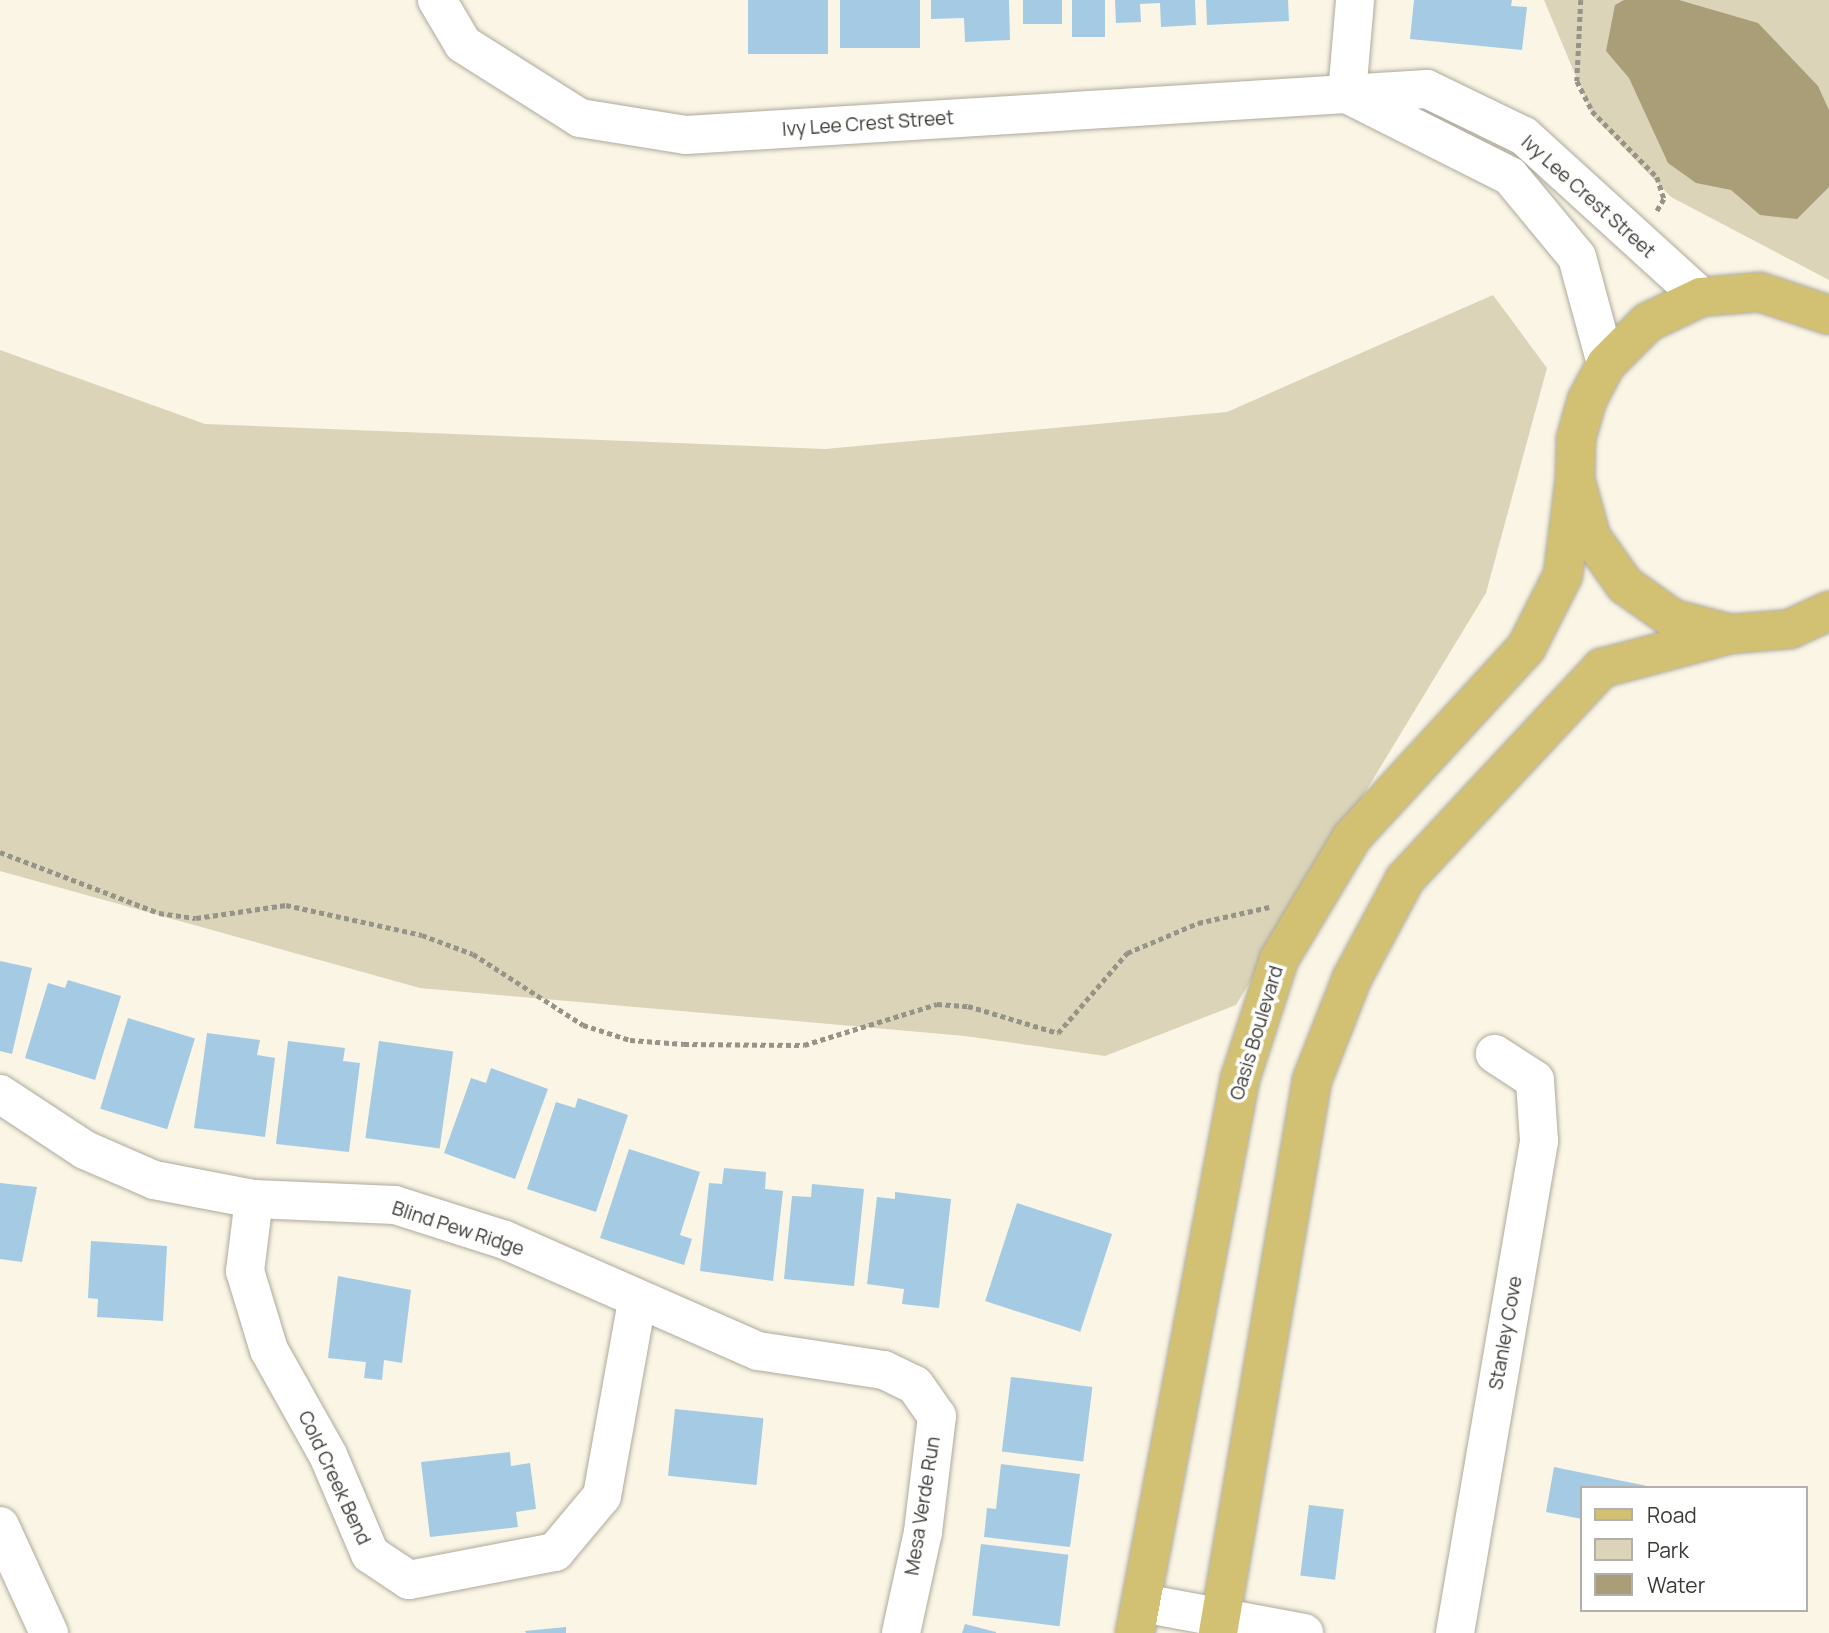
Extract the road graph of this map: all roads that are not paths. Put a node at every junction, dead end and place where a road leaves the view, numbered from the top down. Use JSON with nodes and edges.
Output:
{"nodes":[{"id":1,"x":437,"y":0,"type":"edge"},
{"id":2,"x":1354,"y":0,"type":"edge"},
{"id":3,"x":1347,"y":94,"type":"junction"},
{"id":4,"x":1701,"y":297,"type":"junction"},
{"id":5,"x":1829,"y":315,"type":"edge"},
{"id":6,"x":1606,"y":364,"type":"junction"},
{"id":7,"x":1575,"y":479,"type":"junction"},
{"id":8,"x":1829,"y":611,"type":"edge"},
{"id":9,"x":1731,"y":634,"type":"junction"},
{"id":10,"x":1495,"y":1054,"type":"dead end"},
{"id":11,"x":0,"y":1094,"type":"edge"},
{"id":12,"x":254,"y":1199,"type":"junction"},
{"id":13,"x":637,"y":1301,"type":"junction"},
{"id":14,"x":915,"y":1385,"type":"joint"},
{"id":15,"x":0,"y":1526,"type":"edge"},
{"id":16,"x":1139,"y":1618,"type":"edge"},
{"id":17,"x":1220,"y":1626,"type":"edge"},
{"id":18,"x":49,"y":1633,"type":"edge"},
{"id":19,"x":901,"y":1633,"type":"edge"},
{"id":20,"x":1304,"y":1633,"type":"edge"},
{"id":21,"x":1455,"y":1633,"type":"edge"}],
"edges":[{"from":1,"to":3,"type":"street","name":"Ivy Lee Crest Street"},
{"from":2,"to":3,"type":"street"},
{"from":3,"to":4,"type":"street","name":"Ivy Lee Crest Street"},
{"from":3,"to":6,"type":"street","name":"Ivy Lee Crest Street"},
{"from":4,"to":5,"type":"main road","name":"Oasis Boulevard"},
{"from":4,"to":6,"type":"main road","name":"Oasis Boulevard"},
{"from":6,"to":7,"type":"main road","name":"Oasis Boulevard"},
{"from":7,"to":9,"type":"main road","name":"Oasis Boulevard"},
{"from":7,"to":16,"type":"main road","name":"Oasis Boulevard"},
{"from":8,"to":9,"type":"main road","name":"Oasis Boulevard"},
{"from":9,"to":17,"type":"main road","name":"Oasis Boulevard"},
{"from":10,"to":21,"type":"street","name":"Stanley Cove"},
{"from":11,"to":12,"type":"street","name":"Blind Pew Ridge"},
{"from":12,"to":13,"type":"street","name":"Blind Pew Ridge"},
{"from":12,"to":13,"type":"street","name":"Cold Creek Bend"},
{"from":13,"to":14,"type":"street","name":"Blind Pew Ridge"},
{"from":14,"to":19,"type":"street","name":"Mesa Verde Run"},
{"from":15,"to":18,"type":"street"},
{"from":16,"to":17,"type":"street"},
{"from":17,"to":20,"type":"street"}]}
